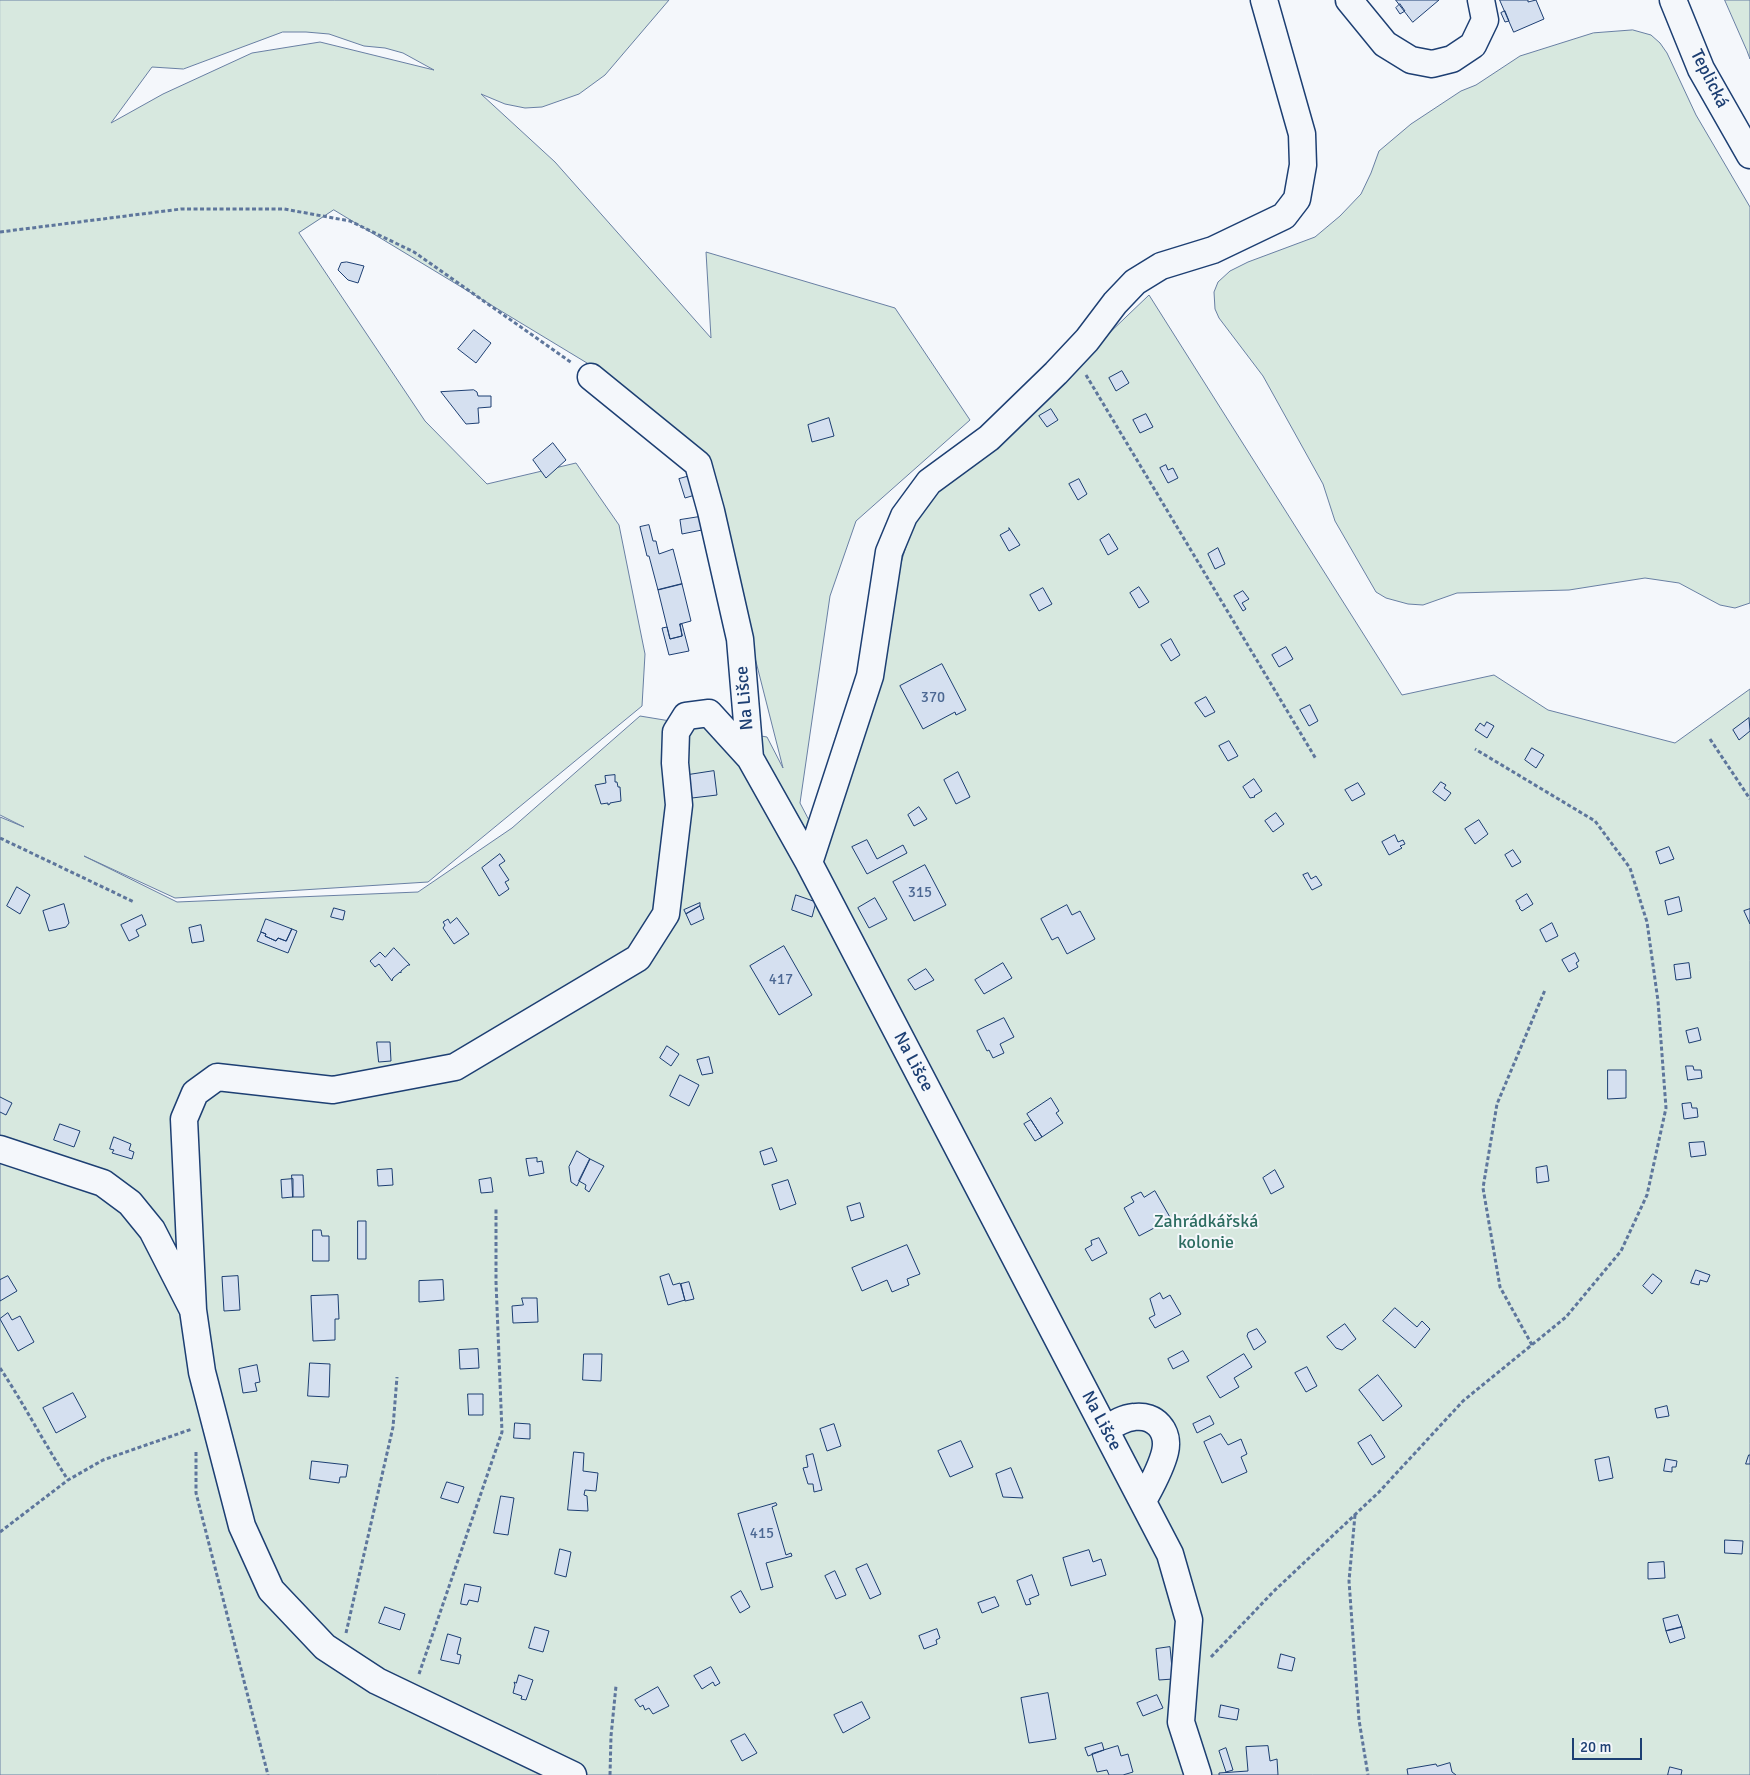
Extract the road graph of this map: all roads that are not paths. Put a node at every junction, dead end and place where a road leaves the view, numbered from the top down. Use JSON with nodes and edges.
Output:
{"nodes":[{"id":1,"x":1264,"y":0,"type":"edge"},
{"id":2,"x":1349,"y":0,"type":"edge"},
{"id":3,"x":1481,"y":0,"type":"edge"},
{"id":4,"x":1673,"y":0,"type":"edge"},
{"id":5,"x":1750,"y":155,"type":"edge"},
{"id":6,"x":591,"y":377,"type":"road end"},
{"id":7,"x":750,"y":758,"type":"junction"},
{"id":8,"x":809,"y":863,"type":"junction"},
{"id":9,"x":0,"y":1149,"type":"edge"},
{"id":10,"x":193,"y":1310,"type":"junction"},
{"id":11,"x":1106,"y":1429,"type":"junction"},
{"id":12,"x":1143,"y":1502,"type":"junction"},
{"id":13,"x":573,"y":1775,"type":"edge"},
{"id":14,"x":1198,"y":1775,"type":"edge"}],
"edges":[{"from":1,"to":8,"type":"street"},
{"from":2,"to":3,"type":"street"},
{"from":4,"to":5,"type":"street","name":"Teplická"},
{"from":6,"to":7,"type":"street","name":"Na Lišce"},
{"from":7,"to":8,"type":"street","name":"Na Lišce"},
{"from":7,"to":10,"type":"street"},
{"from":8,"to":11,"type":"street","name":"Na Lišce"},
{"from":9,"to":10,"type":"street"},
{"from":10,"to":13,"type":"street"},
{"from":11,"to":12,"type":"street","name":"Na Lišce"},
{"from":11,"to":12,"type":"street"},
{"from":12,"to":14,"type":"street","name":"Na Lišce"}]}
